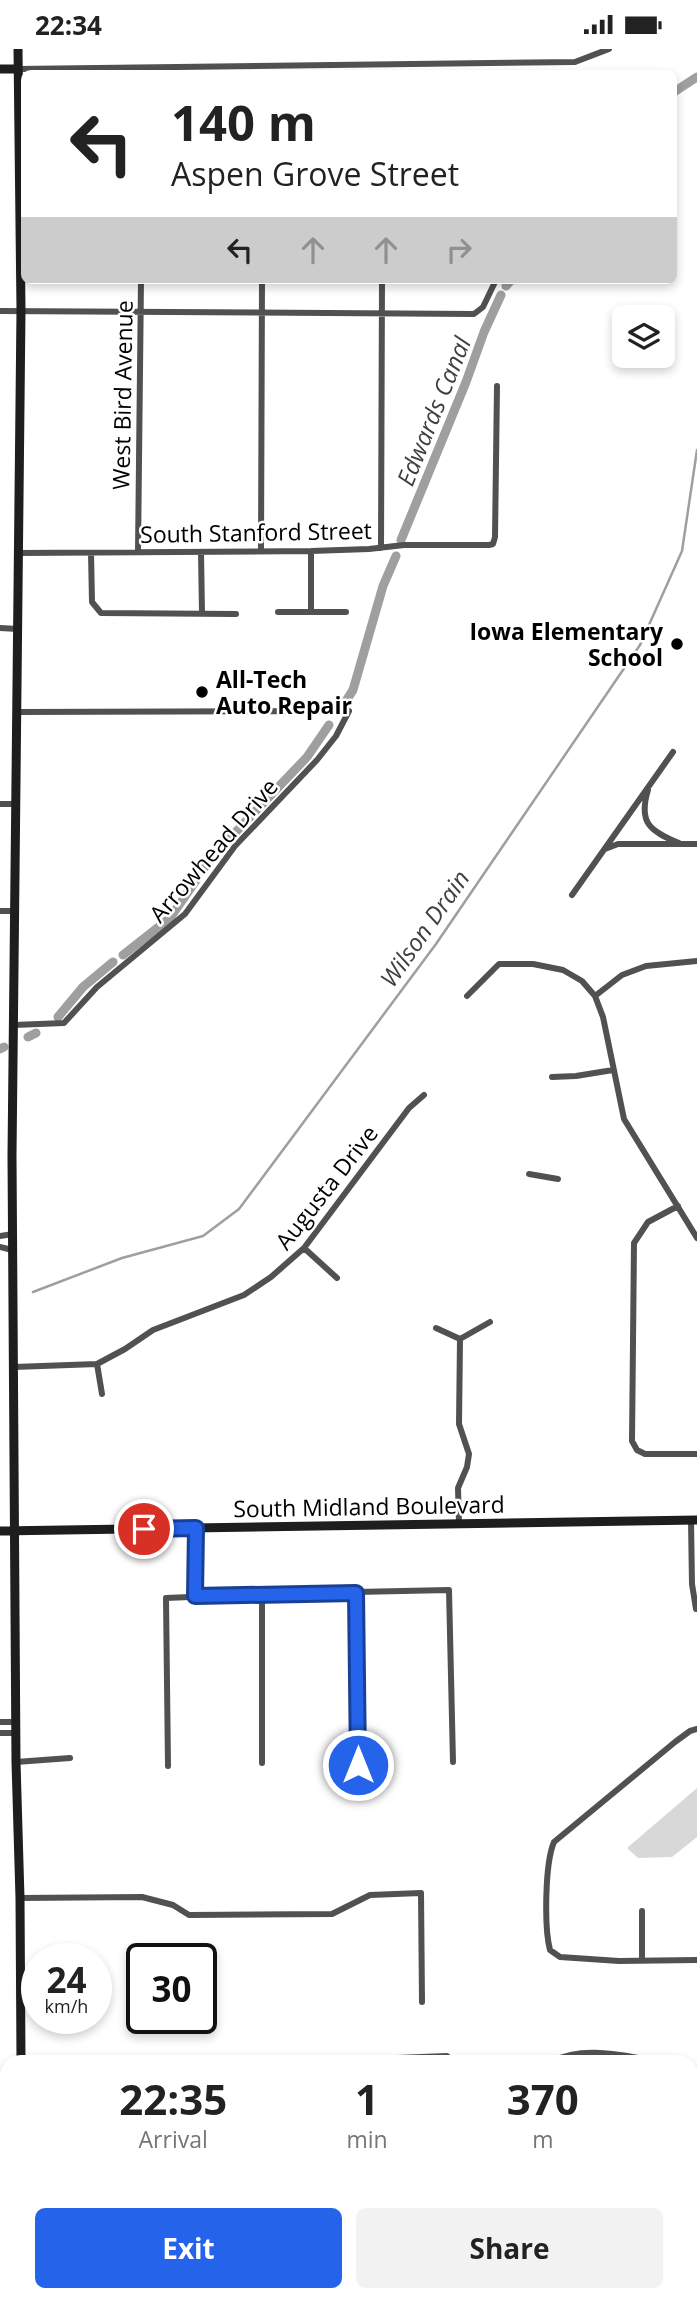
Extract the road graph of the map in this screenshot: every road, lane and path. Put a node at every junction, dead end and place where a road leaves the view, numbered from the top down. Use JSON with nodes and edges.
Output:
{"nodes":[{"id":1,"x":18,"y":49,"type":"edge"},
{"id":2,"x":609,"y":49,"type":"edge"},
{"id":3,"x":499,"y":62,"type":"junction"},
{"id":4,"x":380,"y":64,"type":"junction"},
{"id":5,"x":262,"y":65,"type":"junction"},
{"id":6,"x":0,"y":69,"type":"edge"},
{"id":7,"x":17,"y":69,"type":"junction"},
{"id":8,"x":80,"y":70,"type":"edge"},
{"id":9,"x":163,"y":70,"type":"edge"},
{"id":10,"x":262,"y":70,"type":"edge"},
{"id":11,"x":380,"y":70,"type":"edge"},
{"id":12,"x":499,"y":70,"type":"edge"},
{"id":13,"x":141,"y":284,"type":"edge"},
{"id":14,"x":262,"y":284,"type":"edge"},
{"id":15,"x":382,"y":284,"type":"edge"},
{"id":16,"x":494,"y":284,"type":"edge"},
{"id":17,"x":21,"y":310,"type":"junction"},
{"id":18,"x":0,"y":311,"type":"edge"},
{"id":19,"x":141,"y":312,"type":"junction"},
{"id":20,"x":262,"y":312,"type":"junction"},
{"id":21,"x":382,"y":313,"type":"junction"},
{"id":22,"x":497,"y":386,"type":"dead end"},
{"id":23,"x":381,"y":548,"type":"junction"},
{"id":24,"x":261,"y":551,"type":"junction"},
{"id":25,"x":311,"y":551,"type":"junction"},
{"id":26,"x":138,"y":552,"type":"junction"},
{"id":27,"x":201,"y":552,"type":"junction"},
{"id":28,"x":19,"y":553,"type":"junction"},
{"id":29,"x":91,"y":553,"type":"junction"},
{"id":30,"x":278,"y":612,"type":"dead end"},
{"id":31,"x":311,"y":612,"type":"junction"},
{"id":32,"x":346,"y":612,"type":"dead end"},
{"id":33,"x":202,"y":613,"type":"junction"},
{"id":34,"x":236,"y":614,"type":"dead end"},
{"id":35,"x":0,"y":628,"type":"edge"},
{"id":36,"x":18,"y":629,"type":"junction"},
{"id":37,"x":18,"y":712,"type":"junction"},
{"id":38,"x":673,"y":752,"type":"dead end"},
{"id":39,"x":649,"y":785,"type":"junction"},
{"id":40,"x":0,"y":804,"type":"edge"},
{"id":41,"x":15,"y":804,"type":"junction"},
{"id":42,"x":682,"y":844,"type":"junction"},
{"id":43,"x":697,"y":844,"type":"edge"},
{"id":44,"x":603,"y":850,"type":"junction"},
{"id":45,"x":572,"y":895,"type":"dead end"},
{"id":46,"x":0,"y":911,"type":"edge"},
{"id":47,"x":14,"y":911,"type":"junction"},
{"id":48,"x":697,"y":961,"type":"edge"},
{"id":49,"x":467,"y":996,"type":"dead end"},
{"id":50,"x":595,"y":996,"type":"junction"},
{"id":51,"x":14,"y":1025,"type":"junction"},
{"id":52,"x":612,"y":1070,"type":"junction"},
{"id":53,"x":552,"y":1077,"type":"dead end"},
{"id":54,"x":424,"y":1094,"type":"dead end"},
{"id":55,"x":529,"y":1174,"type":"dead end"},
{"id":56,"x":558,"y":1179,"type":"dead end"},
{"id":57,"x":678,"y":1206,"type":"junction"},
{"id":58,"x":13,"y":1234,"type":"junction"},
{"id":59,"x":0,"y":1236,"type":"edge"},
{"id":60,"x":697,"y":1238,"type":"edge"},
{"id":61,"x":0,"y":1247,"type":"edge"},
{"id":62,"x":304,"y":1248,"type":"junction"},
{"id":63,"x":12,"y":1250,"type":"junction"},
{"id":64,"x":337,"y":1278,"type":"dead end"},
{"id":65,"x":490,"y":1322,"type":"dead end"},
{"id":66,"x":436,"y":1328,"type":"dead end"},
{"id":67,"x":460,"y":1339,"type":"junction"},
{"id":68,"x":97,"y":1364,"type":"junction"},
{"id":69,"x":14,"y":1367,"type":"junction"},
{"id":70,"x":102,"y":1394,"type":"dead end"},
{"id":71,"x":697,"y":1454,"type":"edge"},
{"id":72,"x":694,"y":1520,"type":"edge"},
{"id":73,"x":458,"y":1523,"type":"junction"},
{"id":74,"x":196,"y":1528,"type":"junction"},
{"id":75,"x":0,"y":1531,"type":"edge"},
{"id":76,"x":16,"y":1531,"type":"junction"},
{"id":77,"x":356,"y":1593,"type":"junction"},
{"id":78,"x":262,"y":1594,"type":"junction"},
{"id":79,"x":195,"y":1596,"type":"junction"},
{"id":80,"x":696,"y":1609,"type":"edge"},
{"id":81,"x":0,"y":1722,"type":"edge"},
{"id":82,"x":16,"y":1722,"type":"junction"},
{"id":83,"x":697,"y":1729,"type":"edge"},
{"id":84,"x":16,"y":1733,"type":"junction"},
{"id":85,"x":0,"y":1734,"type":"edge"},
{"id":86,"x":70,"y":1758,"type":"dead end"},
{"id":87,"x":16,"y":1762,"type":"junction"},
{"id":88,"x":453,"y":1762,"type":"dead end"},
{"id":89,"x":262,"y":1763,"type":"dead end"},
{"id":90,"x":358,"y":1765,"type":"dead end"},
{"id":91,"x":168,"y":1766,"type":"dead end"},
{"id":92,"x":20,"y":1898,"type":"junction"},
{"id":93,"x":642,"y":1911,"type":"dead end"},
{"id":94,"x":642,"y":1960,"type":"junction"},
{"id":95,"x":697,"y":1960,"type":"edge"},
{"id":96,"x":422,"y":2002,"type":"dead end"},
{"id":97,"x":21,"y":2055,"type":"edge"},
{"id":98,"x":566,"y":2055,"type":"edge"},
{"id":99,"x":621,"y":2055,"type":"edge"}],
"edges":[{"from":1,"to":7,"type":"main road"},
{"from":2,"to":3,"type":"street"},
{"from":3,"to":4,"type":"street"},
{"from":3,"to":12,"type":"street"},
{"from":4,"to":5,"type":"street"},
{"from":4,"to":11,"type":"street"},
{"from":5,"to":9,"type":"street"},
{"from":5,"to":10,"type":"street"},
{"from":6,"to":7,"type":"main road"},
{"from":7,"to":8,"type":"street"},
{"from":7,"to":17,"type":"main road"},
{"from":13,"to":19,"type":"street","name":"West Bird Avenue"},
{"from":14,"to":20,"type":"street"},
{"from":15,"to":21,"type":"street"},
{"from":16,"to":21,"type":"street"},
{"from":17,"to":18,"type":"street"},
{"from":17,"to":19,"type":"street"},
{"from":17,"to":28,"type":"main road"},
{"from":19,"to":20,"type":"street"},
{"from":19,"to":26,"type":"street","name":"West Bird Avenue"},
{"from":20,"to":21,"type":"street"},
{"from":20,"to":24,"type":"street"},
{"from":21,"to":23,"type":"street"},
{"from":22,"to":23,"type":"street","name":"South Stanford Street"},
{"from":23,"to":25,"type":"street","name":"South Stanford Street"},
{"from":24,"to":25,"type":"street","name":"South Stanford Street"},
{"from":24,"to":27,"type":"street","name":"South Stanford Street"},
{"from":25,"to":31,"type":"street"},
{"from":26,"to":27,"type":"street","name":"South Stanford Street"},
{"from":26,"to":29,"type":"street","name":"South Stanford Street"},
{"from":27,"to":33,"type":"street"},
{"from":28,"to":29,"type":"street","name":"South Stanford Street"},
{"from":28,"to":36,"type":"main road"},
{"from":29,"to":33,"type":"street"},
{"from":30,"to":31,"type":"street"},
{"from":31,"to":32,"type":"street"},
{"from":33,"to":34,"type":"street"},
{"from":35,"to":36,"type":"street"},
{"from":36,"to":37,"type":"main road"},
{"from":37,"to":41,"type":"main road"},
{"from":37,"to":51,"type":"street","name":"Arrowhead Drive"},
{"from":38,"to":39,"type":"street"},
{"from":39,"to":42,"type":"street"},
{"from":39,"to":44,"type":"street"},
{"from":40,"to":41,"type":"street"},
{"from":41,"to":47,"type":"main road"},
{"from":42,"to":43,"type":"street"},
{"from":42,"to":44,"type":"street"},
{"from":44,"to":45,"type":"street"},
{"from":46,"to":47,"type":"street"},
{"from":47,"to":51,"type":"main road"},
{"from":48,"to":50,"type":"street"},
{"from":49,"to":50,"type":"street"},
{"from":50,"to":52,"type":"street"},
{"from":51,"to":58,"type":"main road"},
{"from":52,"to":53,"type":"street"},
{"from":52,"to":57,"type":"street"},
{"from":54,"to":62,"type":"street","name":"Augusta Drive"},
{"from":55,"to":56,"type":"street"},
{"from":57,"to":60,"type":"street"},
{"from":57,"to":71,"type":"street"},
{"from":58,"to":59,"type":"street"},
{"from":58,"to":63,"type":"main road"},
{"from":61,"to":63,"type":"street"},
{"from":62,"to":64,"type":"street"},
{"from":62,"to":68,"type":"street","name":"Augusta Drive"},
{"from":63,"to":69,"type":"main road"},
{"from":65,"to":67,"type":"street"},
{"from":66,"to":67,"type":"street"},
{"from":67,"to":73,"type":"street"},
{"from":68,"to":69,"type":"street","name":"Augusta Drive"},
{"from":68,"to":70,"type":"street"},
{"from":69,"to":76,"type":"main road"},
{"from":72,"to":73,"type":"main road","name":"South Midland Boulevard"},
{"from":72,"to":80,"type":"street"},
{"from":73,"to":74,"type":"main road","name":"South Midland Boulevard"},
{"from":74,"to":76,"type":"main road","name":"South Midland Boulevard"},
{"from":74,"to":79,"type":"street"},
{"from":75,"to":76,"type":"main road","name":"South Midland Boulevard"},
{"from":76,"to":82,"type":"main road"},
{"from":77,"to":78,"type":"street"},
{"from":77,"to":88,"type":"street"},
{"from":77,"to":90,"type":"street"},
{"from":78,"to":79,"type":"street"},
{"from":78,"to":89,"type":"street"},
{"from":79,"to":91,"type":"street"},
{"from":81,"to":82,"type":"street"},
{"from":82,"to":84,"type":"main road"},
{"from":83,"to":94,"type":"street"},
{"from":84,"to":85,"type":"street"},
{"from":84,"to":87,"type":"main road"},
{"from":86,"to":87,"type":"street"},
{"from":87,"to":92,"type":"main road"},
{"from":92,"to":96,"type":"street"},
{"from":92,"to":97,"type":"main road"},
{"from":93,"to":94,"type":"street"},
{"from":94,"to":95,"type":"street"},
{"from":98,"to":99,"type":"street"}]}
